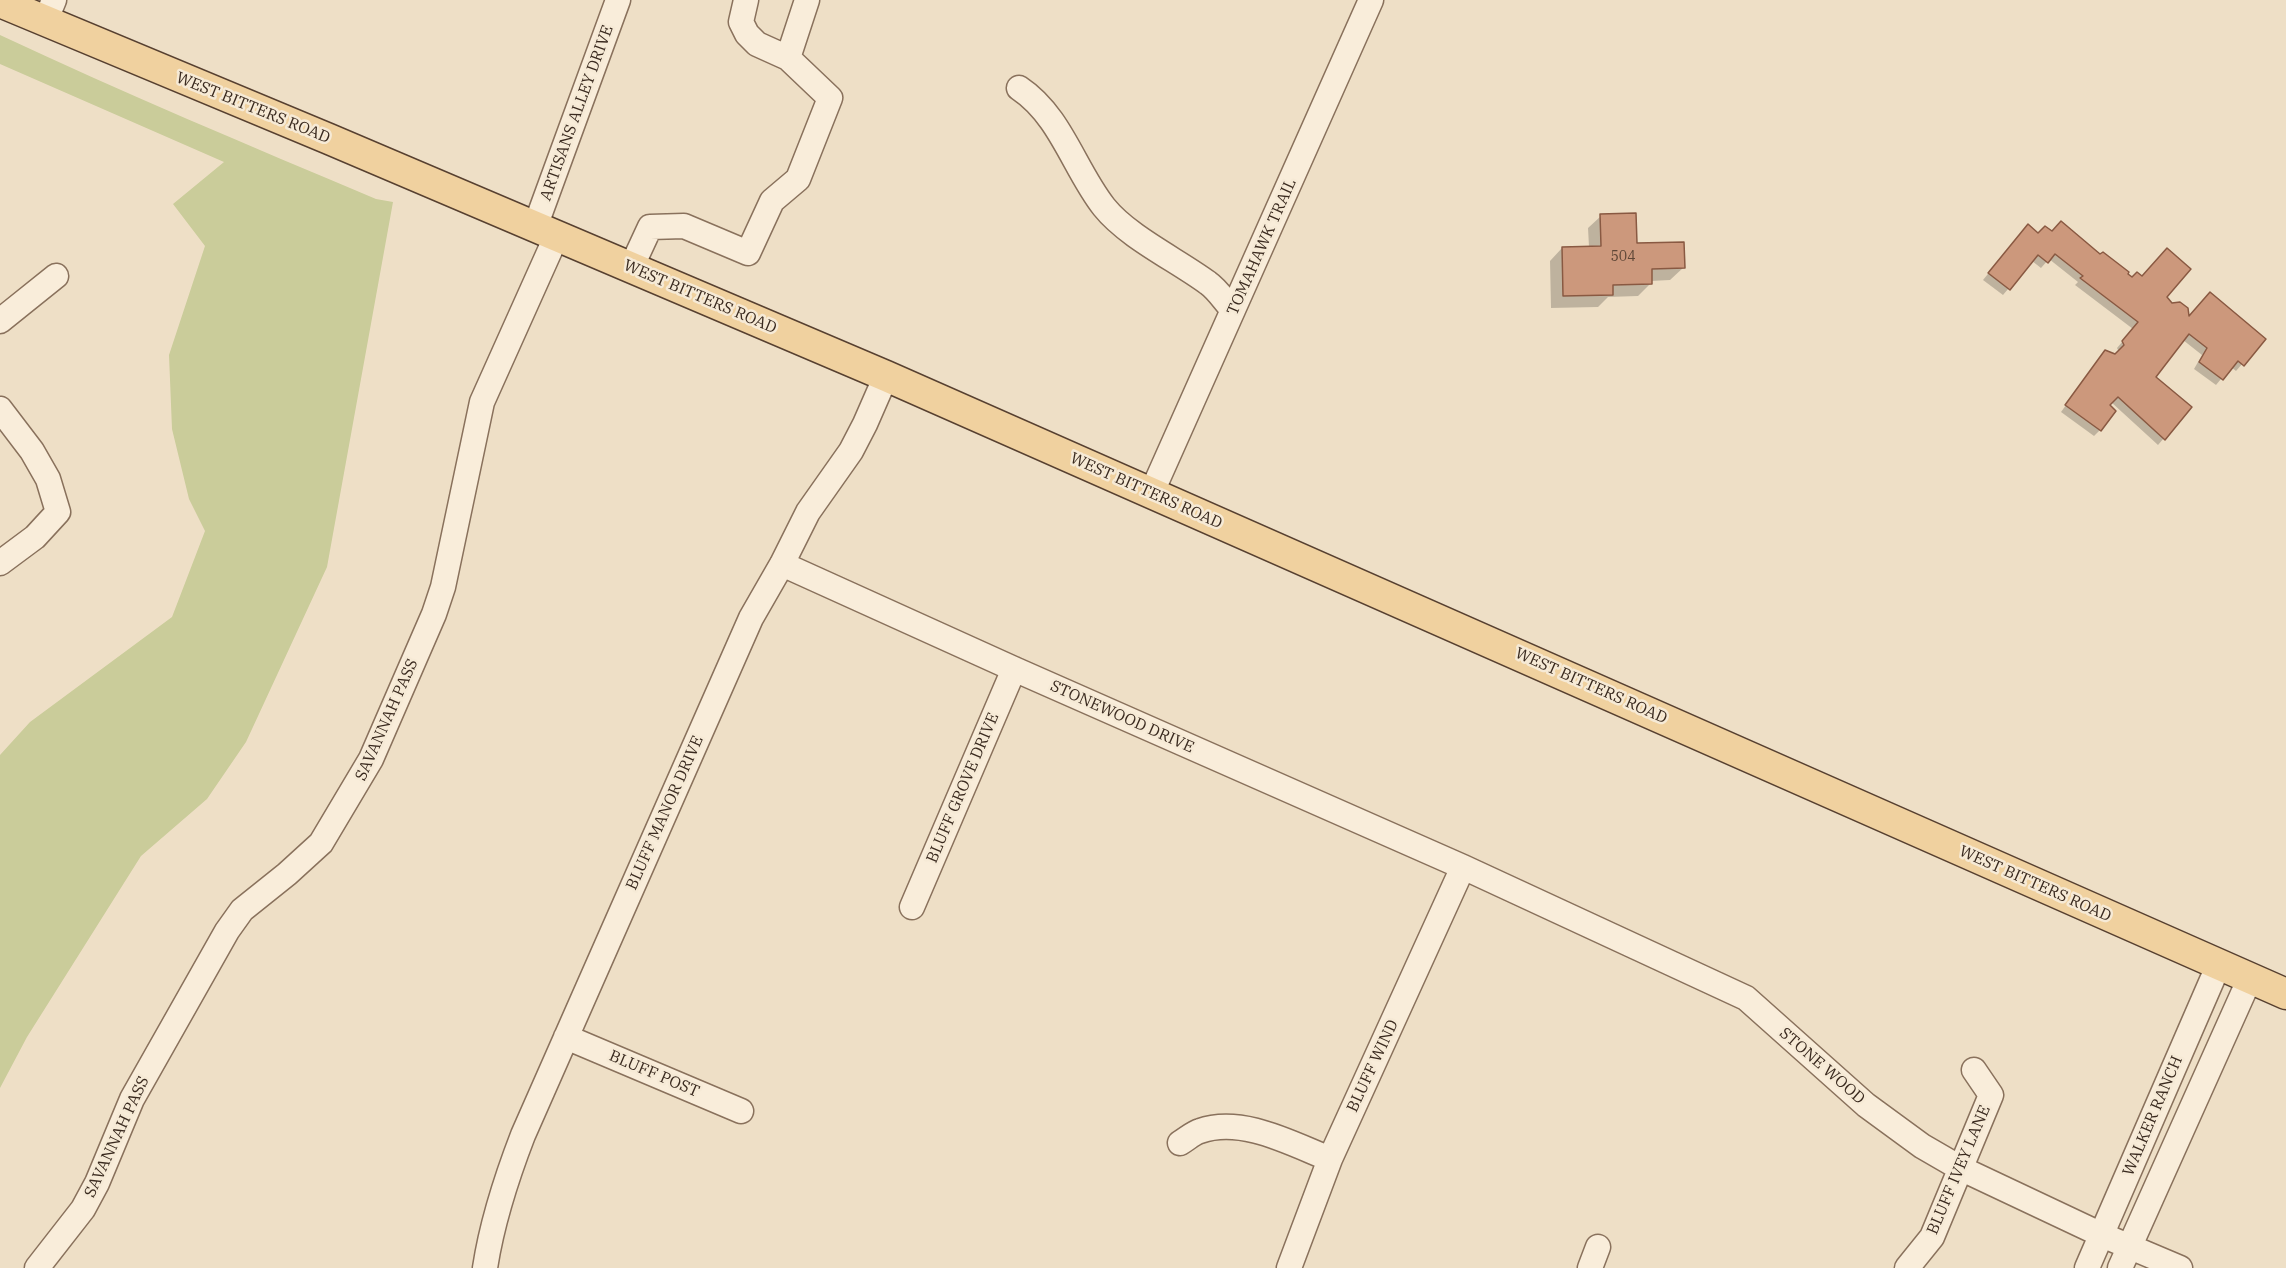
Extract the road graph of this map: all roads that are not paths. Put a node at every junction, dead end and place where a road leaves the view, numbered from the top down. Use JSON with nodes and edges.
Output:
{"nodes":[{"id":1,"x":618,"y":0,"type":"edge"},
{"id":2,"x":746,"y":0,"type":"edge"},
{"id":3,"x":807,"y":0,"type":"edge"},
{"id":4,"x":1371,"y":0,"type":"edge"},
{"id":5,"x":0,"y":2,"type":"edge"},
{"id":6,"x":50,"y":11,"type":"edge"},
{"id":7,"x":788,"y":58,"type":"junction"},
{"id":8,"x":1019,"y":88,"type":"dead end"},
{"id":9,"x":546,"y":232,"type":"junction"},
{"id":10,"x":630,"y":268,"type":"junction"},
{"id":11,"x":56,"y":276,"type":"dead end"},
{"id":12,"x":1233,"y":310,"type":"junction"},
{"id":13,"x":0,"y":321,"type":"edge"},
{"id":14,"x":886,"y":376,"type":"junction"},
{"id":15,"x":0,"y":409,"type":"edge"},
{"id":16,"x":1151,"y":494,"type":"junction"},
{"id":17,"x":0,"y":563,"type":"edge"},
{"id":18,"x":782,"y":564,"type":"junction"},
{"id":19,"x":1014,"y":669,"type":"junction"},
{"id":20,"x":1463,"y":867,"type":"junction"},
{"id":21,"x":912,"y":907,"type":"dead end"},
{"id":22,"x":2219,"y":964,"type":"junction"},
{"id":23,"x":2250,"y":978,"type":"junction"},
{"id":24,"x":2286,"y":994,"type":"edge"},
{"id":25,"x":566,"y":1037,"type":"junction"},
{"id":26,"x":1974,"y":1070,"type":"dead end"},
{"id":27,"x":741,"y":1111,"type":"dead end"},
{"id":28,"x":1180,"y":1143,"type":"dead end"},
{"id":29,"x":1330,"y":1159,"type":"junction"},
{"id":30,"x":1960,"y":1168,"type":"junction"},
{"id":31,"x":2102,"y":1235,"type":"junction"},
{"id":32,"x":2125,"y":1257,"type":"edge"},
{"id":33,"x":37,"y":1268,"type":"edge"},
{"id":34,"x":485,"y":1268,"type":"edge"},
{"id":35,"x":1289,"y":1268,"type":"edge"},
{"id":36,"x":1907,"y":1268,"type":"edge"},
{"id":37,"x":2087,"y":1268,"type":"edge"},
{"id":38,"x":2180,"y":1268,"type":"edge"}],
"edges":[{"from":1,"to":9,"type":"street","name":"ARTISANS ALLEY DRIVE"},
{"from":2,"to":7,"type":"street"},
{"from":3,"to":7,"type":"street"},
{"from":4,"to":12,"type":"street","name":"TOMAHAWK TRAIL"},
{"from":5,"to":6,"type":"main road","name":"WEST BITTERS ROAD"},
{"from":6,"to":9,"type":"main road","name":"WEST BITTERS ROAD"},
{"from":7,"to":10,"type":"street"},
{"from":8,"to":12,"type":"street"},
{"from":9,"to":10,"type":"main road","name":"WEST BITTERS ROAD"},
{"from":9,"to":33,"type":"street","name":"SAVANNAH PASS"},
{"from":10,"to":14,"type":"main road","name":"WEST BITTERS ROAD"},
{"from":11,"to":13,"type":"street"},
{"from":12,"to":16,"type":"street","name":"TOMAHAWK TRAIL"},
{"from":14,"to":16,"type":"main road","name":"WEST BITTERS ROAD"},
{"from":14,"to":18,"type":"street","name":"BLUFF MANOR DRIVE"},
{"from":15,"to":17,"type":"street"},
{"from":16,"to":22,"type":"main road","name":"WEST BITTERS ROAD"},
{"from":18,"to":19,"type":"street","name":"STONEWOOD DRIVE"},
{"from":18,"to":25,"type":"street","name":"BLUFF MANOR DRIVE"},
{"from":19,"to":20,"type":"street","name":"STONEWOOD DRIVE"},
{"from":19,"to":21,"type":"street","name":"BLUFF GROVE DRIVE"},
{"from":20,"to":29,"type":"street","name":"BLUFF WIND"},
{"from":20,"to":30,"type":"street","name":"STONE WOOD"},
{"from":22,"to":23,"type":"main road","name":"WEST BITTERS ROAD"},
{"from":22,"to":31,"type":"street","name":"WALKER RANCH"},
{"from":23,"to":24,"type":"main road","name":"WEST BITTERS ROAD"},
{"from":23,"to":32,"type":"street","name":"WALKER RANCH"},
{"from":25,"to":27,"type":"street","name":"BLUFF POST"},
{"from":25,"to":34,"type":"street","name":"BLUFF MANOR DRIVE"},
{"from":26,"to":30,"type":"street","name":"BLUFF IVEY LANE"},
{"from":28,"to":29,"type":"street"},
{"from":29,"to":35,"type":"street","name":"BLUFF WIND"},
{"from":30,"to":31,"type":"street","name":"STONE WOOD"},
{"from":30,"to":36,"type":"street","name":"BLUFF IVEY LANE"},
{"from":31,"to":32,"type":"street","name":"STONE WOOD"},
{"from":31,"to":37,"type":"street","name":"WALKER RANCH"},
{"from":32,"to":38,"type":"street","name":"STONE WOOD"}]}
